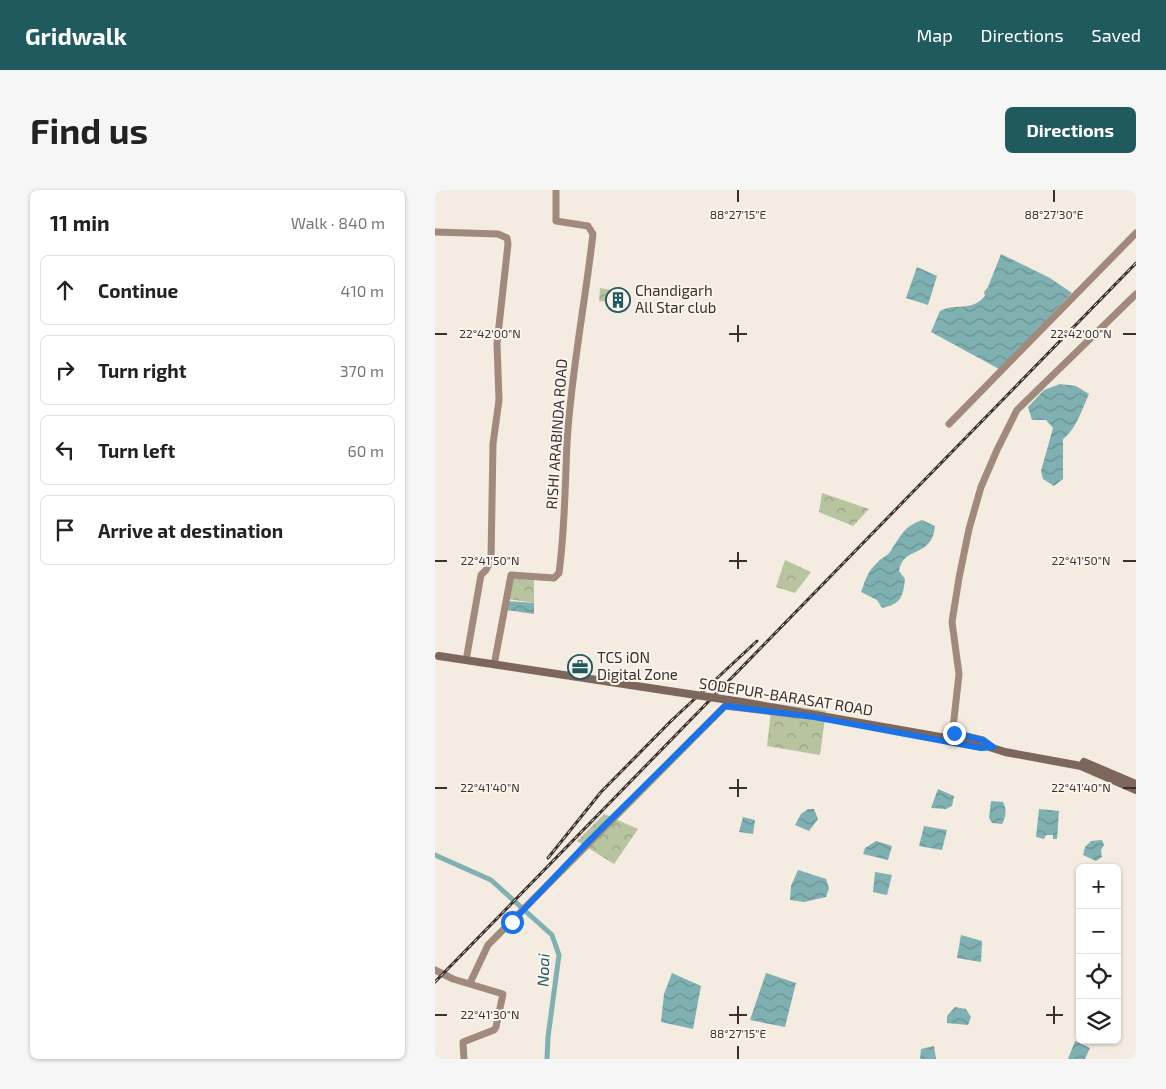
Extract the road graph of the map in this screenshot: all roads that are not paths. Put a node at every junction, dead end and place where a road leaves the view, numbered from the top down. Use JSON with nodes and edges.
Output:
{"nodes":[{"id":1,"x":556,"y":190,"type":"edge"},
{"id":2,"x":435,"y":232,"type":"edge"},
{"id":3,"x":1136,"y":233,"type":"edge"},
{"id":4,"x":1136,"y":294,"type":"edge"},
{"id":5,"x":949,"y":424,"type":"dead end"},
{"id":6,"x":467,"y":655,"type":"dead end"},
{"id":7,"x":437,"y":656,"type":"edge"},
{"id":8,"x":495,"y":660,"type":"dead end"},
{"id":9,"x":996,"y":748,"type":"junction"},
{"id":10,"x":1136,"y":784,"type":"edge"},
{"id":11,"x":1136,"y":790,"type":"edge"},
{"id":12,"x":435,"y":970,"type":"edge"},
{"id":13,"x":470,"y":983,"type":"junction"},
{"id":14,"x":464,"y":1059,"type":"edge"}],
"edges":[{"from":1,"to":8,"type":"street","name":"RISHI ARABINDA ROAD"},
{"from":2,"to":6,"type":"street"},
{"from":3,"to":5,"type":"street"},
{"from":4,"to":9,"type":"street"},
{"from":7,"to":9,"type":"main road","name":"SODEPUR-BARASAT ROAD","bridge":true},
{"from":9,"to":10,"type":"main road"},
{"from":9,"to":11,"type":"main road"},
{"from":9,"to":13,"type":"street"},
{"from":12,"to":13,"type":"street"},
{"from":13,"to":14,"type":"street"}]}
